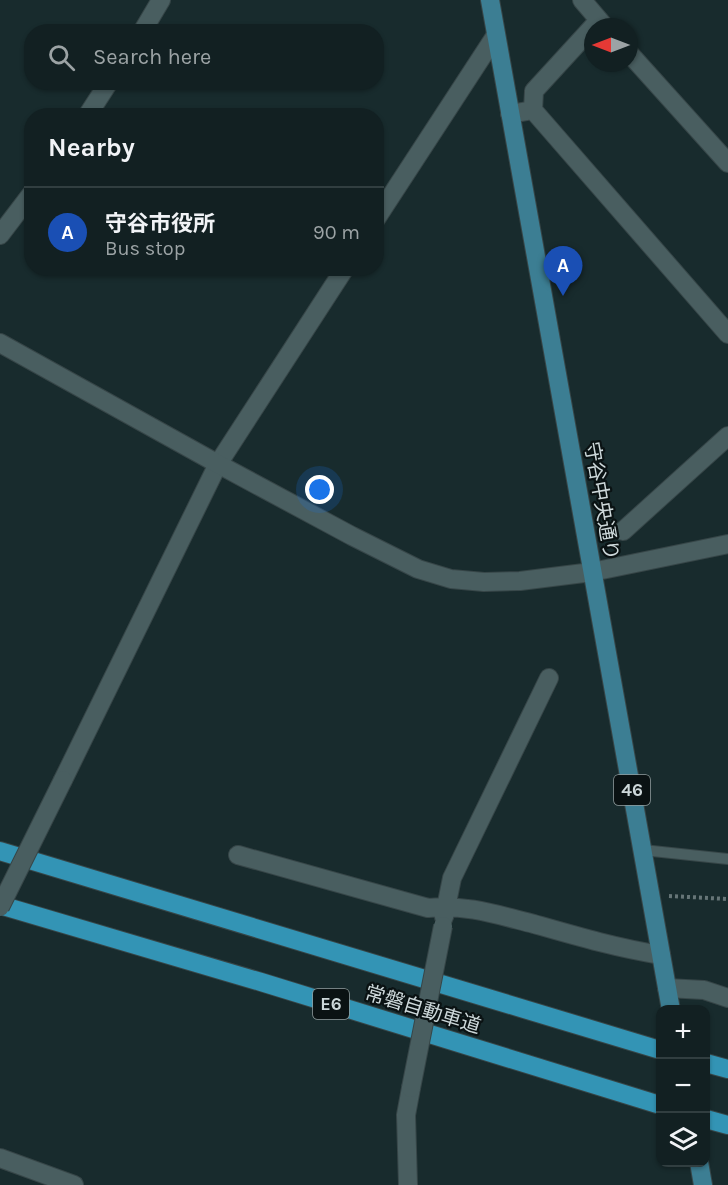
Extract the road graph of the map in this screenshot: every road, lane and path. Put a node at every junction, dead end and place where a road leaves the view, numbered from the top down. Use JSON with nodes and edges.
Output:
{"nodes":[{"id":1,"x":490,"y":0,"type":"edge"},
{"id":2,"x":582,"y":0,"type":"edge"},
{"id":3,"x":156,"y":2,"type":"edge"},
{"id":4,"x":597,"y":18,"type":"edge"},
{"id":5,"x":146,"y":24,"type":"edge"},
{"id":6,"x":496,"y":35,"type":"junction"},
{"id":7,"x":584,"y":42,"type":"edge"},
{"id":8,"x":638,"y":63,"type":"edge"},
{"id":9,"x":105,"y":90,"type":"edge"},
{"id":10,"x":92,"y":108,"type":"edge"},
{"id":11,"x":533,"y":110,"type":"junction"},
{"id":12,"x":510,"y":114,"type":"junction"},
{"id":13,"x":728,"y":163,"type":"edge"},
{"id":14,"x":24,"y":204,"type":"edge"},
{"id":15,"x":384,"y":207,"type":"edge"},
{"id":16,"x":0,"y":235,"type":"edge"},
{"id":17,"x":340,"y":276,"type":"edge"},
{"id":18,"x":728,"y":334,"type":"edge"},
{"id":19,"x":0,"y":343,"type":"edge"},
{"id":20,"x":728,"y":436,"type":"edge"},
{"id":21,"x":218,"y":464,"type":"junction"},
{"id":22,"x":624,"y":531,"type":"dead end"},
{"id":23,"x":728,"y":544,"type":"edge"},
{"id":24,"x":592,"y":572,"type":"junction"},
{"id":25,"x":549,"y":678,"type":"dead end"},
{"id":26,"x":643,"y":850,"type":"junction"},
{"id":27,"x":0,"y":851,"type":"edge"},
{"id":28,"x":238,"y":855,"type":"dead end"},
{"id":29,"x":728,"y":859,"type":"edge"},
{"id":30,"x":651,"y":895,"type":"junction"},
{"id":31,"x":728,"y":898,"type":"edge"},
{"id":32,"x":0,"y":906,"type":"edge"},
{"id":33,"x":446,"y":906,"type":"junction"},
{"id":34,"x":661,"y":955,"type":"junction"},
{"id":35,"x":667,"y":988,"type":"junction"},
{"id":36,"x":728,"y":998,"type":"edge"},
{"id":37,"x":669,"y":1005,"type":"edge"},
{"id":38,"x":656,"y":1049,"type":"edge"},
{"id":39,"x":710,"y":1065,"type":"edge"},
{"id":40,"x":728,"y":1070,"type":"edge"},
{"id":41,"x":656,"y":1104,"type":"edge"},
{"id":42,"x":710,"y":1120,"type":"edge"},
{"id":43,"x":728,"y":1125,"type":"edge"},
{"id":44,"x":0,"y":1158,"type":"edge"},
{"id":45,"x":700,"y":1167,"type":"edge"},
{"id":46,"x":74,"y":1185,"type":"edge"},
{"id":47,"x":408,"y":1185,"type":"edge"},
{"id":48,"x":703,"y":1185,"type":"edge"}],
"edges":[{"from":1,"to":6,"type":"main road","name":"守谷中央通り","number":"46"},
{"from":2,"to":4,"type":"street"},
{"from":3,"to":5,"type":"street"},
{"from":6,"to":12,"type":"main road","name":"守谷中央通り","number":"46"},
{"from":6,"to":15,"type":"street"},
{"from":7,"to":11,"type":"street"},
{"from":8,"to":13,"type":"street"},
{"from":9,"to":10,"type":"street"},
{"from":11,"to":12,"type":"street"},
{"from":11,"to":18,"type":"street"},
{"from":12,"to":24,"type":"main road","name":"守谷中央通り","number":"46"},
{"from":14,"to":16,"type":"street"},
{"from":17,"to":21,"type":"street"},
{"from":19,"to":21,"type":"street"},
{"from":20,"to":22,"type":"street"},
{"from":21,"to":24,"type":"street"},
{"from":21,"to":32,"type":"street","bridge":true},
{"from":23,"to":24,"type":"street"},
{"from":24,"to":26,"type":"main road","name":"守谷中央通り","number":"46"},
{"from":25,"to":33,"type":"street"},
{"from":26,"to":29,"type":"lane"},
{"from":26,"to":30,"type":"main road","name":"守谷中央通り","number":"46"},
{"from":27,"to":38,"type":"highway","name":"常磐自動車道"},
{"from":28,"to":33,"type":"street"},
{"from":30,"to":31,"type":"path"},
{"from":30,"to":34,"type":"main road","name":"守谷中央通り","number":"46"},
{"from":32,"to":41,"type":"highway","name":"常磐自動車道","number":"E6"},
{"from":33,"to":34,"type":"street"},
{"from":33,"to":47,"type":"street","bridge":true},
{"from":34,"to":35,"type":"main road","name":"守谷中央通り","number":"46"},
{"from":35,"to":36,"type":"street"},
{"from":35,"to":37,"type":"main road","name":"守谷中央通り","number":"46"},
{"from":39,"to":40,"type":"highway"},
{"from":42,"to":43,"type":"highway"},
{"from":44,"to":46,"type":"street"},
{"from":45,"to":48,"type":"main road"}]}
